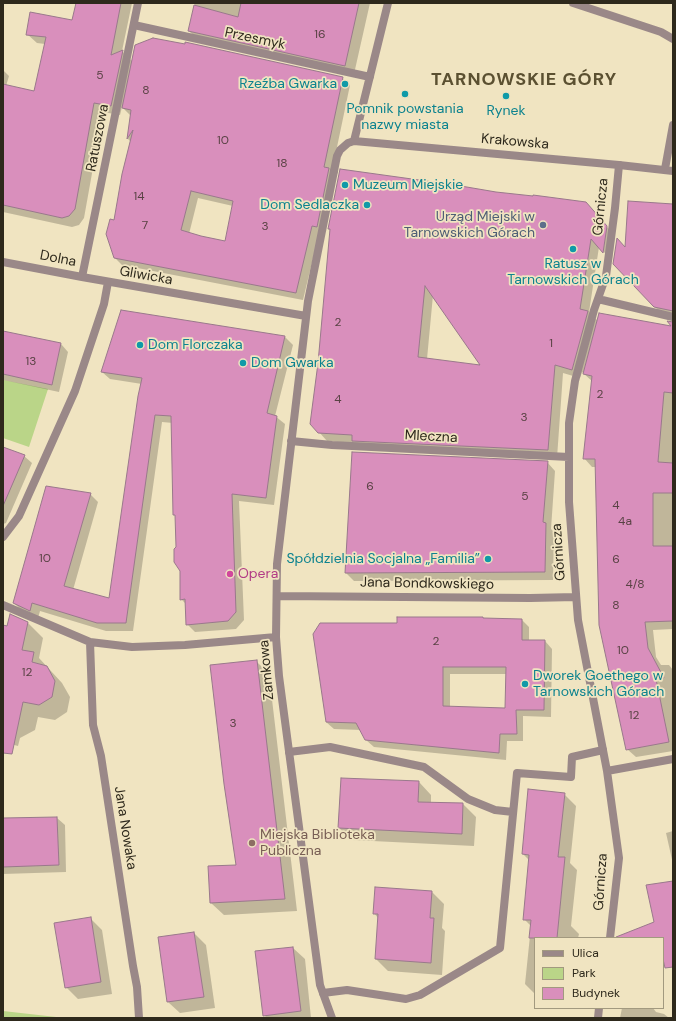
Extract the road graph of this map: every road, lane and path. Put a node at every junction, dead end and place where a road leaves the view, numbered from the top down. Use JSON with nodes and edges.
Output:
{"nodes":[{"id":1,"x":138,"y":3,"type":"edge"},
{"id":2,"x":388,"y":3,"type":"edge"},
{"id":3,"x":573,"y":3,"type":"edge"},
{"id":4,"x":134,"y":26,"type":"junction"},
{"id":5,"x":673,"y":38,"type":"edge"},
{"id":6,"x":370,"y":77,"type":"junction"},
{"id":7,"x":673,"y":125,"type":"edge"},
{"id":8,"x":354,"y":140,"type":"junction"},
{"id":9,"x":619,"y":165,"type":"junction"},
{"id":10,"x":664,"y":170,"type":"junction"},
{"id":11,"x":673,"y":172,"type":"edge"},
{"id":12,"x":3,"y":262,"type":"edge"},
{"id":13,"x":82,"y":278,"type":"junction"},
{"id":14,"x":108,"y":282,"type":"junction"},
{"id":15,"x":598,"y":299,"type":"junction"},
{"id":16,"x":306,"y":316,"type":"junction"},
{"id":17,"x":673,"y":317,"type":"edge"},
{"id":18,"x":291,"y":441,"type":"junction"},
{"id":19,"x":569,"y":457,"type":"junction"},
{"id":20,"x":3,"y":536,"type":"edge"},
{"id":21,"x":277,"y":596,"type":"junction"},
{"id":22,"x":576,"y":597,"type":"junction"},
{"id":23,"x":3,"y":605,"type":"edge"},
{"id":24,"x":276,"y":637,"type":"junction"},
{"id":25,"x":90,"y":642,"type":"junction"},
{"id":26,"x":603,"y":750,"type":"junction"},
{"id":27,"x":289,"y":752,"type":"junction"},
{"id":28,"x":673,"y":759,"type":"edge"},
{"id":29,"x":607,"y":771,"type":"junction"},
{"id":30,"x":513,"y":812,"type":"junction"},
{"id":31,"x":610,"y":937,"type":"edge"},
{"id":32,"x":323,"y":993,"type":"junction"},
{"id":33,"x":139,"y":1018,"type":"edge"},
{"id":34,"x":332,"y":1018,"type":"edge"}],
"edges":[{"from":1,"to":4,"type":"street","name":"Ratuszowa"},
{"from":2,"to":6,"type":"street"},
{"from":3,"to":5,"type":"street"},
{"from":4,"to":6,"type":"street","name":"Przesmyk"},
{"from":4,"to":13,"type":"street","name":"Ratuszowa"},
{"from":6,"to":8,"type":"street"},
{"from":7,"to":10,"type":"street"},
{"from":8,"to":9,"type":"street","name":"Krakowska"},
{"from":8,"to":16,"type":"street"},
{"from":9,"to":10,"type":"street","name":"Krakowska"},
{"from":9,"to":15,"type":"street","name":"Górnicza"},
{"from":10,"to":11,"type":"street","name":"Krakowska"},
{"from":12,"to":13,"type":"street","name":"Dolna"},
{"from":13,"to":14,"type":"street","name":"Dolna"},
{"from":14,"to":16,"type":"street","name":"Gliwicka"},
{"from":14,"to":20,"type":"street","name":"Gliwicka"},
{"from":15,"to":17,"type":"street"},
{"from":15,"to":19,"type":"street","name":"Górnicza"},
{"from":16,"to":18,"type":"street","name":"Zamkowa"},
{"from":18,"to":19,"type":"street","name":"Mleczna"},
{"from":18,"to":21,"type":"street","name":"Zamkowa"},
{"from":19,"to":22,"type":"street","name":"Górnicza"},
{"from":21,"to":22,"type":"street","name":"Jana Bondkowskiego"},
{"from":21,"to":24,"type":"street","name":"Zamkowa"},
{"from":22,"to":26,"type":"street","name":"Górnicza"},
{"from":23,"to":25,"type":"street"},
{"from":24,"to":25,"type":"street"},
{"from":24,"to":27,"type":"street","name":"Zamkowa"},
{"from":25,"to":33,"type":"street","name":"Jana Nowaka"},
{"from":26,"to":29,"type":"street","name":"Górnicza"},
{"from":26,"to":30,"type":"street"},
{"from":27,"to":30,"type":"street"},
{"from":27,"to":32,"type":"street","name":"Zamkowa"},
{"from":28,"to":29,"type":"street"},
{"from":29,"to":31,"type":"street","name":"Górnicza"},
{"from":30,"to":32,"type":"street"},
{"from":32,"to":34,"type":"street","name":"Zamkowa"}]}
